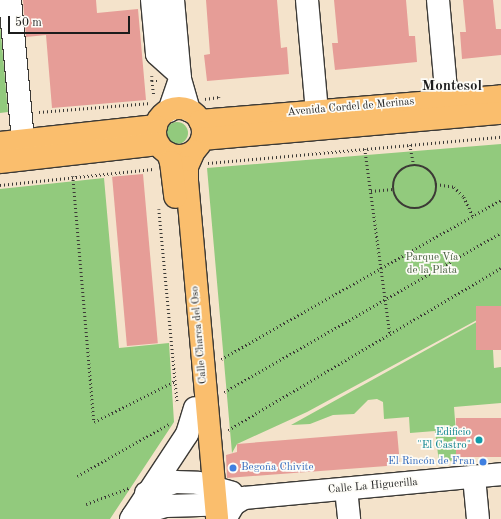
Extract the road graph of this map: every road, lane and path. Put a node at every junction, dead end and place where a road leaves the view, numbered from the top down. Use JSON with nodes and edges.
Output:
{"nodes":[{"id":1,"x":10,"y":0,"type":"edge"},
{"id":2,"x":152,"y":0,"type":"edge"},
{"id":3,"x":173,"y":0,"type":"edge"},
{"id":4,"x":307,"y":0,"type":"edge"},
{"id":5,"x":438,"y":0,"type":"edge"},
{"id":6,"x":180,"y":77,"type":"junction"},
{"id":7,"x":152,"y":81,"type":"dead end"},
{"id":8,"x":501,"y":96,"type":"edge"},
{"id":9,"x":447,"y":100,"type":"junction"},
{"id":10,"x":316,"y":111,"type":"junction"},
{"id":11,"x":501,"y":113,"type":"edge"},
{"id":12,"x":21,"y":114,"type":"junction"},
{"id":13,"x":182,"y":136,"type":"junction"},
{"id":14,"x":501,"y":137,"type":"edge"},
{"id":15,"x":23,"y":139,"type":"junction"},
{"id":16,"x":0,"y":143,"type":"edge"},
{"id":17,"x":410,"y":145,"type":"junction"},
{"id":18,"x":365,"y":149,"type":"junction"},
{"id":19,"x":0,"y":162,"type":"edge"},
{"id":20,"x":414,"y":165,"type":"junction"},
{"id":21,"x":156,"y":173,"type":"dead end"},
{"id":22,"x":73,"y":176,"type":"junction"},
{"id":23,"x":436,"y":184,"type":"junction"},
{"id":24,"x":0,"y":185,"type":"edge"},
{"id":25,"x":393,"y":189,"type":"junction"},
{"id":26,"x":371,"y":191,"type":"junction"},
{"id":27,"x":501,"y":200,"type":"edge"},
{"id":28,"x":159,"y":206,"type":"dead end"},
{"id":29,"x":473,"y":216,"type":"junction"},
{"id":30,"x":501,"y":233,"type":"edge"},
{"id":31,"x":381,"y":268,"type":"junction"},
{"id":32,"x":501,"y":268,"type":"edge"},
{"id":33,"x":385,"y":300,"type":"junction"},
{"id":34,"x":390,"y":335,"type":"junction"},
{"id":35,"x":216,"y":362,"type":"dead end"},
{"id":36,"x":175,"y":380,"type":"junction"},
{"id":37,"x":201,"y":408,"type":"junction"},
{"id":38,"x":174,"y":422,"type":"dead end"},
{"id":39,"x":222,"y":434,"type":"dead end"},
{"id":40,"x":501,"y":474,"type":"edge"},
{"id":41,"x":77,"y":476,"type":"dead end"},
{"id":42,"x":474,"y":477,"type":"junction"},
{"id":43,"x":346,"y":489,"type":"junction"},
{"id":44,"x":140,"y":490,"type":"junction"},
{"id":45,"x":86,"y":504,"type":"dead end"},
{"id":46,"x":216,"y":505,"type":"edge"},
{"id":47,"x":132,"y":517,"type":"edge"},
{"id":48,"x":348,"y":519,"type":"edge"},
{"id":49,"x":478,"y":519,"type":"edge"}],
"edges":[{"from":1,"to":12,"type":"street"},
{"from":2,"to":6,"type":"street"},
{"from":3,"to":6,"type":"street"},
{"from":4,"to":10,"type":"street"},
{"from":5,"to":9,"type":"street"},
{"from":6,"to":13,"type":"street"},
{"from":7,"to":12,"type":"path"},
{"from":8,"to":9,"type":"main road","name":"Avenida Cordel de Merinas"},
{"from":9,"to":10,"type":"main road","name":"Avenida Cordel de Merinas"},
{"from":10,"to":13,"type":"main road","name":"Avenida Cordel de Merinas"},
{"from":11,"to":13,"type":"main road","name":"Avenida Cordel de Merinas"},
{"from":12,"to":15,"type":"street"},
{"from":13,"to":15,"type":"main road","name":"Avenida Cordel de Merinas"},
{"from":13,"to":18,"type":"path"},
{"from":13,"to":19,"type":"main road","name":"Avenida Cordel de Merinas"},
{"from":13,"to":37,"type":"main road","name":"Calle Charca del Oso"},
{"from":14,"to":17,"type":"path"},
{"from":15,"to":16,"type":"main road","name":"Avenida Cordel de Merinas"},
{"from":17,"to":18,"type":"path"},
{"from":17,"to":20,"type":"path"},
{"from":18,"to":26,"type":"path"},
{"from":20,"to":23,"type":"path"},
{"from":20,"to":25,"type":"path"},
{"from":21,"to":22,"type":"path"},
{"from":22,"to":24,"type":"path"},
{"from":22,"to":36,"type":"path"},
{"from":23,"to":25,"type":"path"},
{"from":23,"to":29,"type":"path"},
{"from":25,"to":26,"type":"path"},
{"from":26,"to":31,"type":"path"},
{"from":27,"to":29,"type":"path"},
{"from":28,"to":36,"type":"path"},
{"from":29,"to":31,"type":"path"},
{"from":30,"to":33,"type":"path"},
{"from":31,"to":33,"type":"path"},
{"from":31,"to":35,"type":"path"},
{"from":32,"to":34,"type":"path"},
{"from":33,"to":34,"type":"path"},
{"from":33,"to":37,"type":"path"},
{"from":34,"to":39,"type":"path"},
{"from":36,"to":37,"type":"path"},
{"from":37,"to":44,"type":"street"},
{"from":37,"to":46,"type":"main road","name":"Calle Charca del Oso"},
{"from":37,"to":46,"type":"main road","name":"Calle Charca del Oso"},
{"from":38,"to":41,"type":"path"},
{"from":40,"to":42,"type":"street","name":"Calle La Higuerilla"},
{"from":42,"to":43,"type":"street","name":"Calle La Higuerilla"},
{"from":42,"to":49,"type":"street"},
{"from":43,"to":46,"type":"street","name":"Calle La Higuerilla"},
{"from":43,"to":48,"type":"street"},
{"from":44,"to":45,"type":"path"},
{"from":44,"to":46,"type":"street"},
{"from":44,"to":47,"type":"street"},
{"from":46,"to":47,"type":"street"}]}
